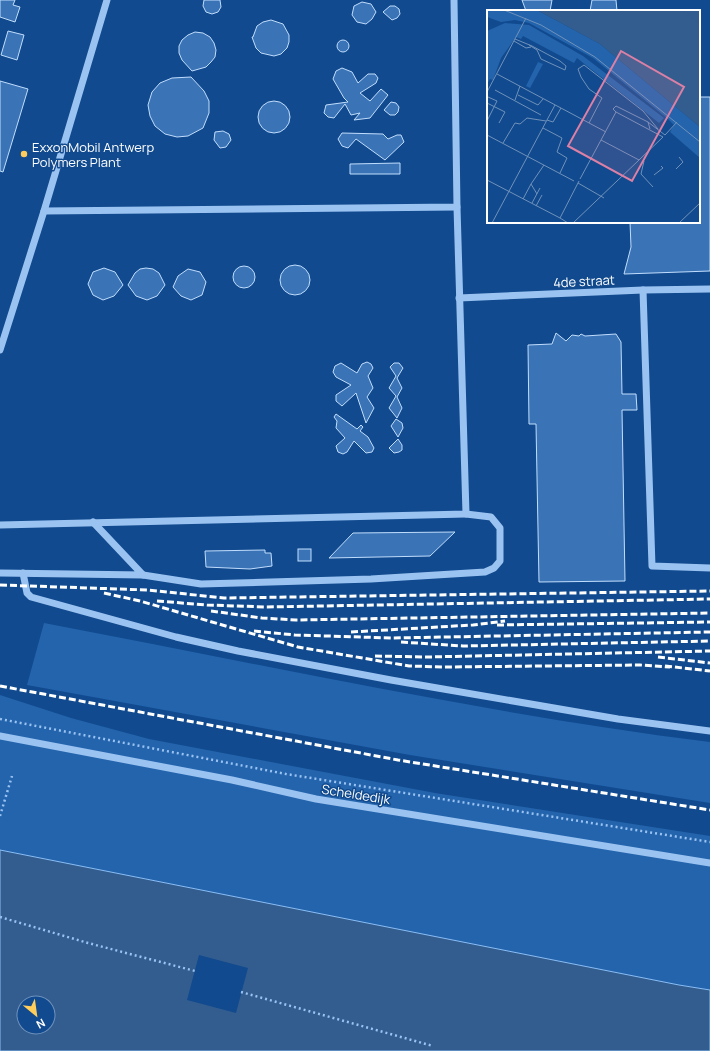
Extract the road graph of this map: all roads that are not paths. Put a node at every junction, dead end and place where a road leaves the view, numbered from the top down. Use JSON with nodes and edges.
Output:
{"nodes":[{"id":1,"x":107,"y":0,"type":"edge"},
{"id":2,"x":454,"y":0,"type":"edge"},
{"id":3,"x":457,"y":207,"type":"junction"},
{"id":4,"x":44,"y":210,"type":"junction"},
{"id":5,"x":710,"y":289,"type":"edge"},
{"id":6,"x":643,"y":290,"type":"junction"},
{"id":7,"x":459,"y":298,"type":"junction"},
{"id":8,"x":0,"y":350,"type":"edge"},
{"id":9,"x":466,"y":514,"type":"junction"},
{"id":10,"x":93,"y":522,"type":"junction"},
{"id":11,"x":0,"y":525,"type":"edge"},
{"id":12,"x":710,"y":568,"type":"edge"},
{"id":13,"x":0,"y":573,"type":"edge"},
{"id":14,"x":23,"y":574,"type":"junction"},
{"id":15,"x":143,"y":575,"type":"junction"},
{"id":16,"x":710,"y":731,"type":"edge"},
{"id":17,"x":0,"y":736,"type":"edge"},
{"id":18,"x":710,"y":863,"type":"edge"}],
"edges":[{"from":1,"to":4,"type":"street"},
{"from":2,"to":3,"type":"street"},
{"from":3,"to":4,"type":"street"},
{"from":3,"to":7,"type":"street"},
{"from":4,"to":8,"type":"street"},
{"from":5,"to":6,"type":"street","name":"4de straat"},
{"from":6,"to":7,"type":"street","name":"4de straat"},
{"from":6,"to":12,"type":"street"},
{"from":7,"to":9,"type":"street"},
{"from":9,"to":10,"type":"street"},
{"from":9,"to":15,"type":"street"},
{"from":10,"to":11,"type":"street"},
{"from":10,"to":15,"type":"street"},
{"from":13,"to":14,"type":"street"},
{"from":14,"to":15,"type":"street"},
{"from":14,"to":16,"type":"street"},
{"from":17,"to":18,"type":"street","name":"Scheldedijk"}]}
